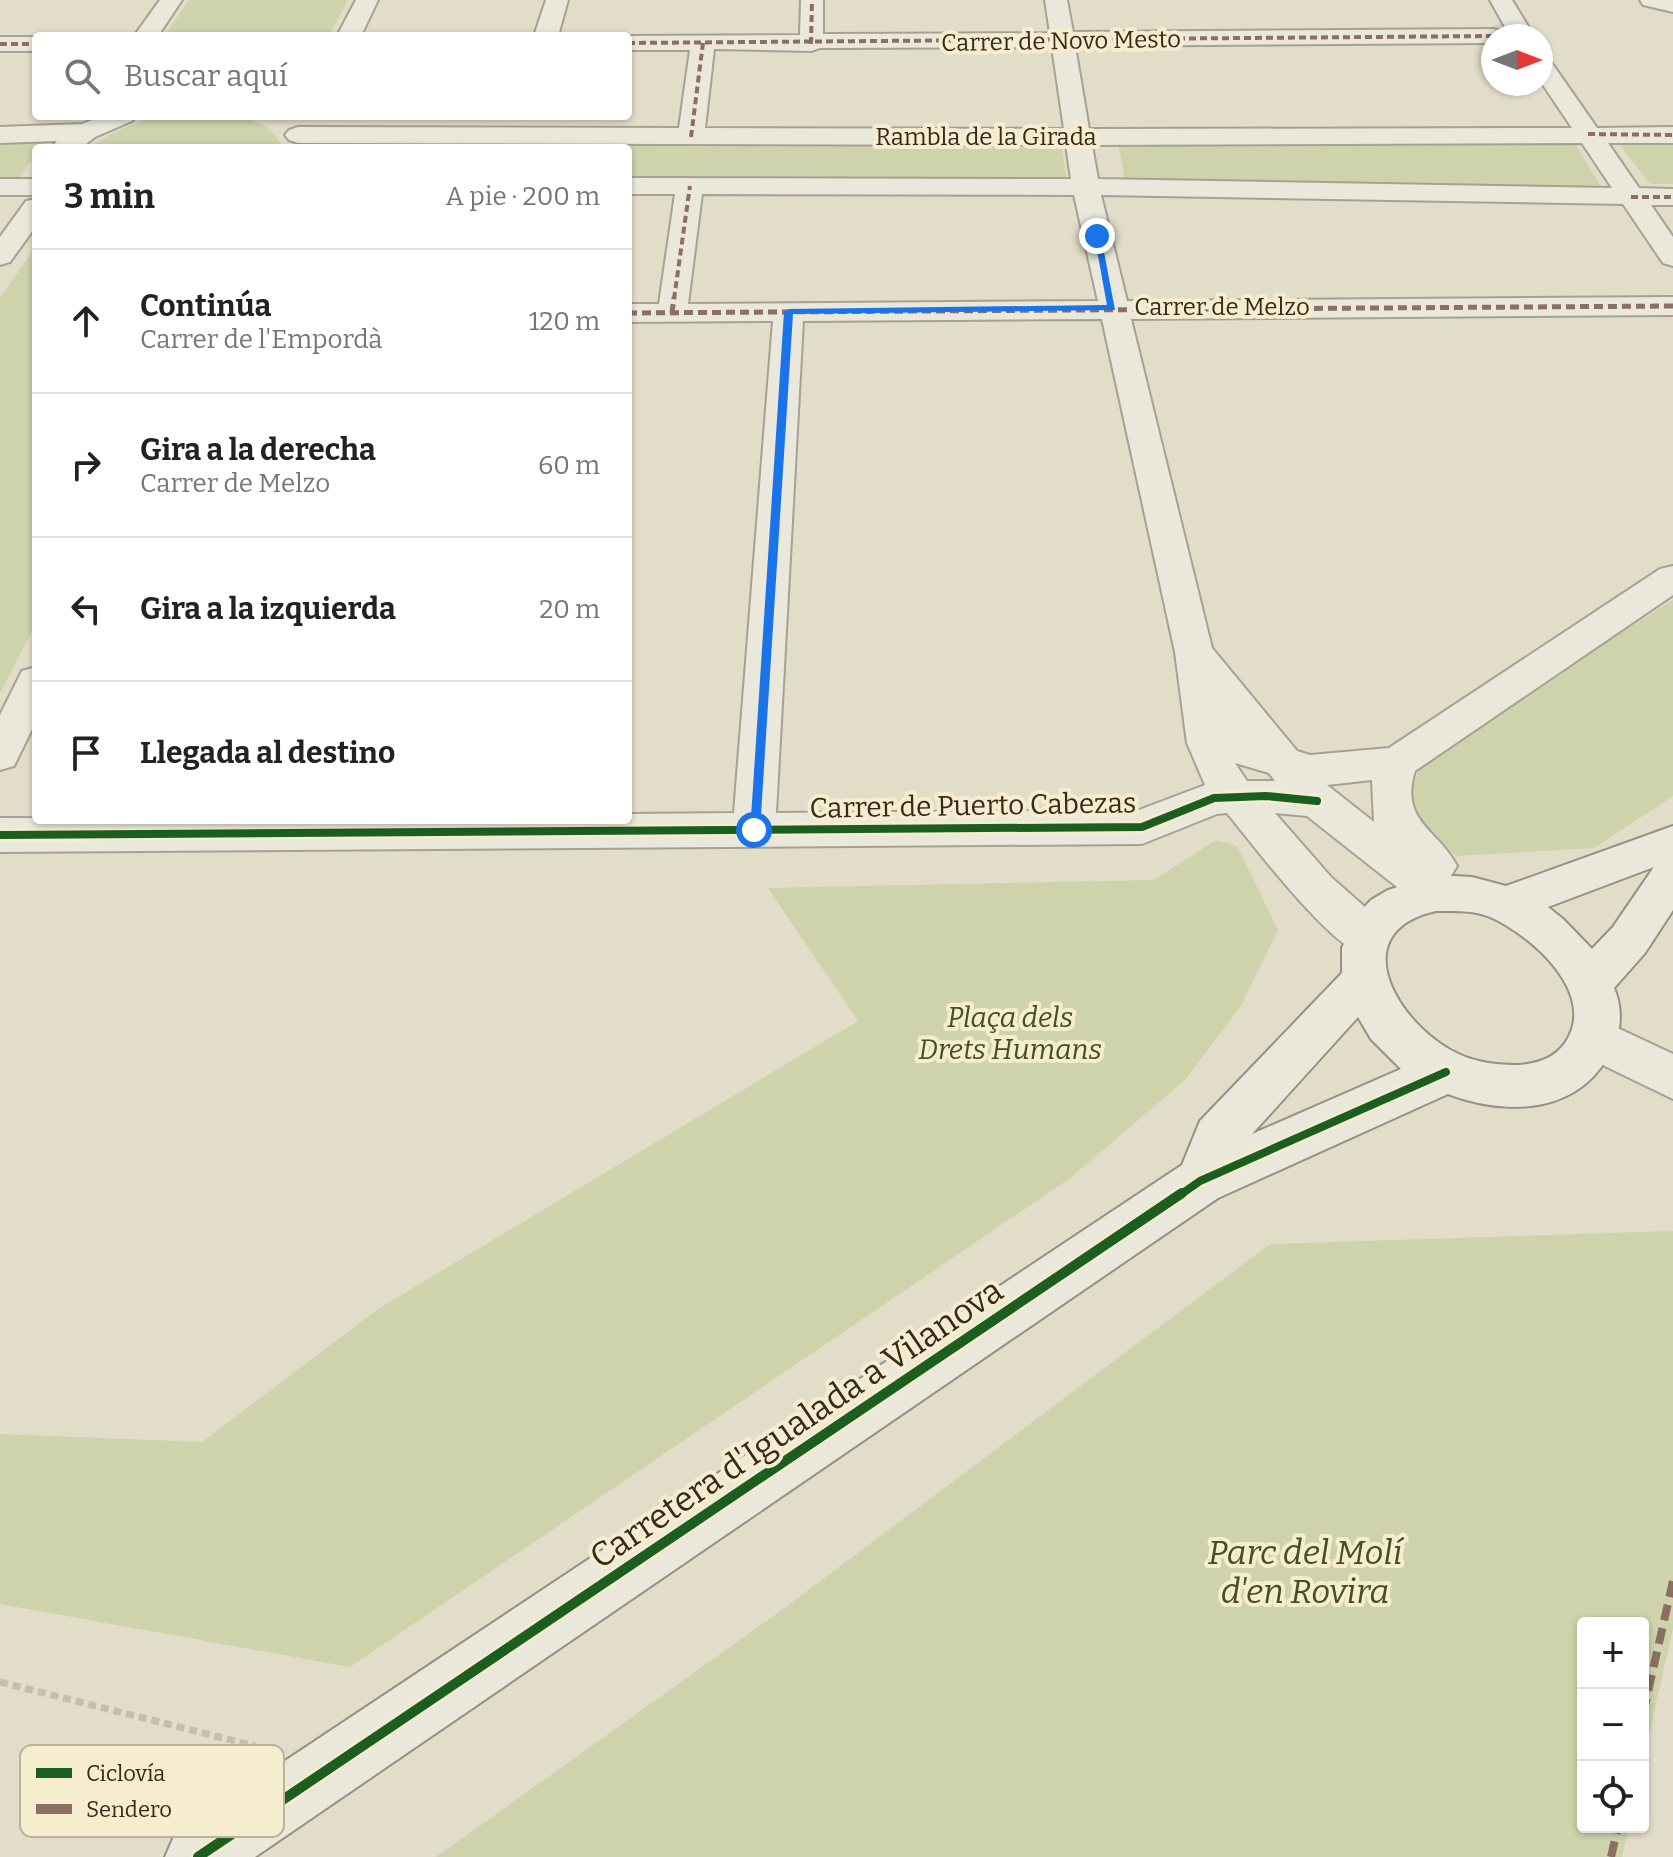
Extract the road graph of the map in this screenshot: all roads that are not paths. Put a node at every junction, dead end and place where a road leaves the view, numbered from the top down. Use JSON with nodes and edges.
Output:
{"nodes":[{"id":1,"x":171,"y":0,"type":"edge"},
{"id":2,"x":367,"y":0,"type":"edge"},
{"id":3,"x":557,"y":0,"type":"edge"},
{"id":4,"x":812,"y":0,"type":"edge"},
{"id":5,"x":1056,"y":0,"type":"edge"},
{"id":6,"x":1501,"y":0,"type":"edge"},
{"id":7,"x":1651,"y":0,"type":"edge"},
{"id":8,"x":1673,"y":5,"type":"edge"},
{"id":9,"x":1515,"y":24,"type":"edge"},
{"id":10,"x":149,"y":32,"type":"edge"},
{"id":11,"x":351,"y":32,"type":"edge"},
{"id":12,"x":547,"y":32,"type":"edge"},
{"id":13,"x":1481,"y":36,"type":"edge"},
{"id":14,"x":1064,"y":41,"type":"junction"},
{"id":15,"x":632,"y":43,"type":"edge"},
{"id":16,"x":703,"y":43,"type":"junction"},
{"id":17,"x":0,"y":44,"type":"edge"},
{"id":18,"x":32,"y":44,"type":"edge"},
{"id":19,"x":811,"y":44,"type":"junction"},
{"id":20,"x":1553,"y":82,"type":"edge"},
{"id":21,"x":92,"y":126,"type":"edge"},
{"id":22,"x":296,"y":130,"type":"edge"},
{"id":23,"x":1588,"y":134,"type":"junction"},
{"id":24,"x":0,"y":135,"type":"edge"},
{"id":25,"x":1673,"y":135,"type":"edge"},
{"id":26,"x":691,"y":137,"type":"junction"},
{"id":27,"x":1079,"y":137,"type":"junction"},
{"id":28,"x":69,"y":144,"type":"edge"},
{"id":29,"x":632,"y":186,"type":"edge"},
{"id":30,"x":690,"y":186,"type":"junction"},
{"id":31,"x":0,"y":187,"type":"edge"},
{"id":32,"x":32,"y":187,"type":"edge"},
{"id":33,"x":1086,"y":187,"type":"junction"},
{"id":34,"x":1631,"y":197,"type":"junction"},
{"id":35,"x":1673,"y":197,"type":"edge"},
{"id":36,"x":32,"y":212,"type":"edge"},
{"id":37,"x":0,"y":256,"type":"edge"},
{"id":38,"x":1673,"y":257,"type":"edge"},
{"id":39,"x":1673,"y":306,"type":"edge"},
{"id":40,"x":1112,"y":308,"type":"junction"},
{"id":41,"x":789,"y":312,"type":"junction"},
{"id":42,"x":632,"y":313,"type":"edge"},
{"id":43,"x":672,"y":313,"type":"junction"},
{"id":44,"x":1673,"y":578,"type":"edge"},
{"id":45,"x":1194,"y":652,"type":"junction"},
{"id":46,"x":32,"y":689,"type":"edge"},
{"id":47,"x":1204,"y":726,"type":"junction"},
{"id":48,"x":0,"y":755,"type":"edge"},
{"id":49,"x":1282,"y":762,"type":"junction"},
{"id":50,"x":1398,"y":762,"type":"junction"},
{"id":51,"x":1237,"y":797,"type":"junction"},
{"id":52,"x":1317,"y":801,"type":"junction"},
{"id":53,"x":327,"y":826,"type":"edge"},
{"id":54,"x":754,"y":830,"type":"junction"},
{"id":55,"x":0,"y":835,"type":"edge"},
{"id":56,"x":1673,"y":843,"type":"edge"},
{"id":57,"x":1673,"y":874,"type":"edge"},
{"id":58,"x":1449,"y":893,"type":"junction"},
{"id":59,"x":1506,"y":904,"type":"junction"},
{"id":60,"x":1366,"y":958,"type":"junction"},
{"id":61,"x":1590,"y":982,"type":"junction"},
{"id":62,"x":1594,"y":1038,"type":"junction"},
{"id":63,"x":1446,"y":1072,"type":"junction"},
{"id":64,"x":1673,"y":1078,"type":"edge"},
{"id":65,"x":1200,"y":1181,"type":"junction"},
{"id":66,"x":284,"y":1800,"type":"edge"},
{"id":67,"x":228,"y":1837,"type":"edge"},
{"id":68,"x":198,"y":1857,"type":"edge"}],
"edges":[{"from":1,"to":10,"type":"street"},
{"from":2,"to":11,"type":"street"},
{"from":3,"to":12,"type":"street"},
{"from":4,"to":19,"type":"street"},
{"from":5,"to":14,"type":"street"},
{"from":6,"to":9,"type":"street"},
{"from":7,"to":8,"type":"street"},
{"from":13,"to":14,"type":"street","name":"Carrer de Novo Mesto"},
{"from":14,"to":19,"type":"street","name":"Carrer de Novo Mesto"},
{"from":14,"to":27,"type":"street"},
{"from":15,"to":16,"type":"street","name":"Carrer de Novo Mesto"},
{"from":16,"to":19,"type":"street","name":"Carrer de Novo Mesto"},
{"from":16,"to":26,"type":"street"},
{"from":17,"to":18,"type":"street"},
{"from":20,"to":23,"type":"street"},
{"from":21,"to":24,"type":"street"},
{"from":21,"to":28,"type":"street"},
{"from":22,"to":26,"type":"street","name":"Rambla de la Girada"},
{"from":23,"to":25,"type":"street","name":"Rambla de la Girada"},
{"from":23,"to":27,"type":"street","name":"Rambla de la Girada"},
{"from":23,"to":34,"type":"street"},
{"from":26,"to":27,"type":"street","name":"Rambla de la Girada"},
{"from":27,"to":33,"type":"street"},
{"from":29,"to":30,"type":"street","name":"Rambla de la Girada"},
{"from":30,"to":33,"type":"street","name":"Rambla de la Girada"},
{"from":30,"to":43,"type":"street"},
{"from":31,"to":32,"type":"street"},
{"from":33,"to":34,"type":"street","name":"Rambla de la Girada"},
{"from":33,"to":40,"type":"street"},
{"from":34,"to":35,"type":"street","name":"Rambla de la Girada"},
{"from":34,"to":38,"type":"street"},
{"from":36,"to":37,"type":"street"},
{"from":39,"to":40,"type":"street","name":"Carrer de Melzo"},
{"from":40,"to":41,"type":"street","name":"Carrer de Melzo"},
{"from":40,"to":45,"type":"street"},
{"from":41,"to":43,"type":"street","name":"Carrer de Melzo"},
{"from":41,"to":54,"type":"street"},
{"from":42,"to":43,"type":"street","name":"Carrer de Melzo"},
{"from":44,"to":50,"type":"street"},
{"from":45,"to":47,"type":"street"},
{"from":45,"to":49,"type":"street"},
{"from":46,"to":48,"type":"street"},
{"from":47,"to":49,"type":"street"},
{"from":47,"to":51,"type":"street"},
{"from":49,"to":50,"type":"street"},
{"from":49,"to":52,"type":"street"},
{"from":50,"to":58,"type":"street"},
{"from":51,"to":52,"type":"street","name":"Carrer de Puerto Cabezas"},
{"from":51,"to":54,"type":"street","name":"Carrer de Puerto Cabezas"},
{"from":51,"to":60,"type":"street"},
{"from":52,"to":58,"type":"street"},
{"from":53,"to":54,"type":"street","name":"Carrer de Puerto Cabezas"},
{"from":53,"to":55,"type":"street","name":"Carrer de Puerto Cabezas"},
{"from":56,"to":59,"type":"street"},
{"from":57,"to":61,"type":"street"},
{"from":58,"to":59,"type":"street"},
{"from":58,"to":60,"type":"street"},
{"from":59,"to":61,"type":"street"},
{"from":60,"to":63,"type":"street"},
{"from":60,"to":65,"type":"street"},
{"from":61,"to":62,"type":"street"},
{"from":62,"to":63,"type":"street"},
{"from":62,"to":64,"type":"street"},
{"from":63,"to":65,"type":"street","name":"Carretera d'Igualada a Vilanova"},
{"from":65,"to":66,"type":"street","name":"Carretera d'Igualada a Vilanova"},
{"from":67,"to":68,"type":"street","name":"Carretera d'Igualada a Vilanova"}]}
